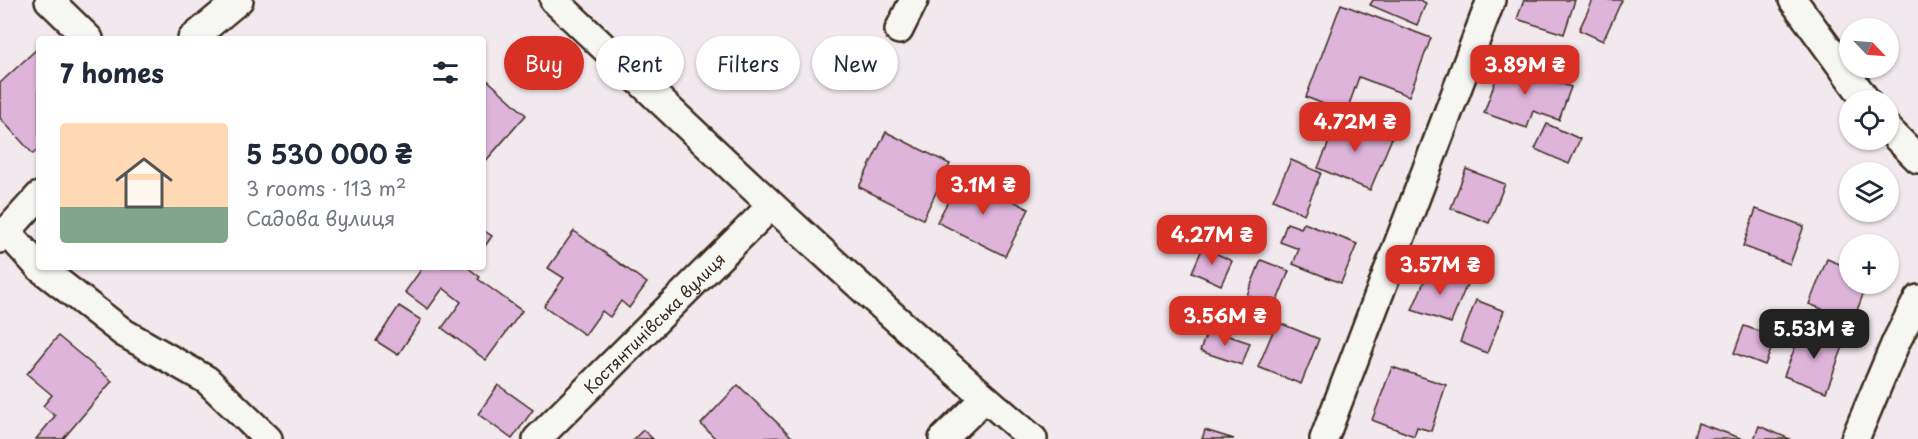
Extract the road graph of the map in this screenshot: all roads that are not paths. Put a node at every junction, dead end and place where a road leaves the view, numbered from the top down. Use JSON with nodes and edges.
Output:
{"nodes":[{"id":1,"x":49,"y":0,"type":"edge"},
{"id":2,"x":239,"y":0,"type":"edge"},
{"id":3,"x":554,"y":0,"type":"edge"},
{"id":4,"x":914,"y":0,"type":"edge"},
{"id":5,"x":1491,"y":0,"type":"edge"},
{"id":6,"x":1792,"y":0,"type":"edge"},
{"id":7,"x":899,"y":30,"type":"dead end"},
{"id":8,"x":86,"y":36,"type":"edge"},
{"id":9,"x":196,"y":36,"type":"edge"},
{"id":10,"x":1859,"y":90,"type":"edge"},
{"id":11,"x":1899,"y":140,"type":"edge"},
{"id":12,"x":1918,"y":159,"type":"edge"},
{"id":13,"x":36,"y":199,"type":"edge"},
{"id":14,"x":771,"y":206,"type":"junction"},
{"id":15,"x":4,"y":236,"type":"edge"},
{"id":16,"x":36,"y":264,"type":"edge"},
{"id":17,"x":43,"y":270,"type":"edge"},
{"id":18,"x":1918,"y":299,"type":"edge"},
{"id":19,"x":985,"y":398,"type":"junction"},
{"id":20,"x":268,"y":439,"type":"edge"},
{"id":21,"x":537,"y":439,"type":"edge"},
{"id":22,"x":943,"y":439,"type":"edge"},
{"id":23,"x":1033,"y":439,"type":"edge"},
{"id":24,"x":1324,"y":439,"type":"edge"},
{"id":25,"x":1855,"y":439,"type":"edge"}],
"edges":[{"from":1,"to":8,"type":"street"},
{"from":2,"to":9,"type":"street"},
{"from":3,"to":14,"type":"street"},
{"from":4,"to":7,"type":"street"},
{"from":5,"to":24,"type":"street"},
{"from":6,"to":10,"type":"street"},
{"from":11,"to":12,"type":"street"},
{"from":13,"to":15,"type":"street"},
{"from":14,"to":19,"type":"street"},
{"from":14,"to":21,"type":"street","name":"Костянтинівська вулиця"},
{"from":15,"to":16,"type":"street"},
{"from":17,"to":20,"type":"street"},
{"from":18,"to":25,"type":"street"},
{"from":19,"to":22,"type":"street"},
{"from":19,"to":23,"type":"street"}]}
